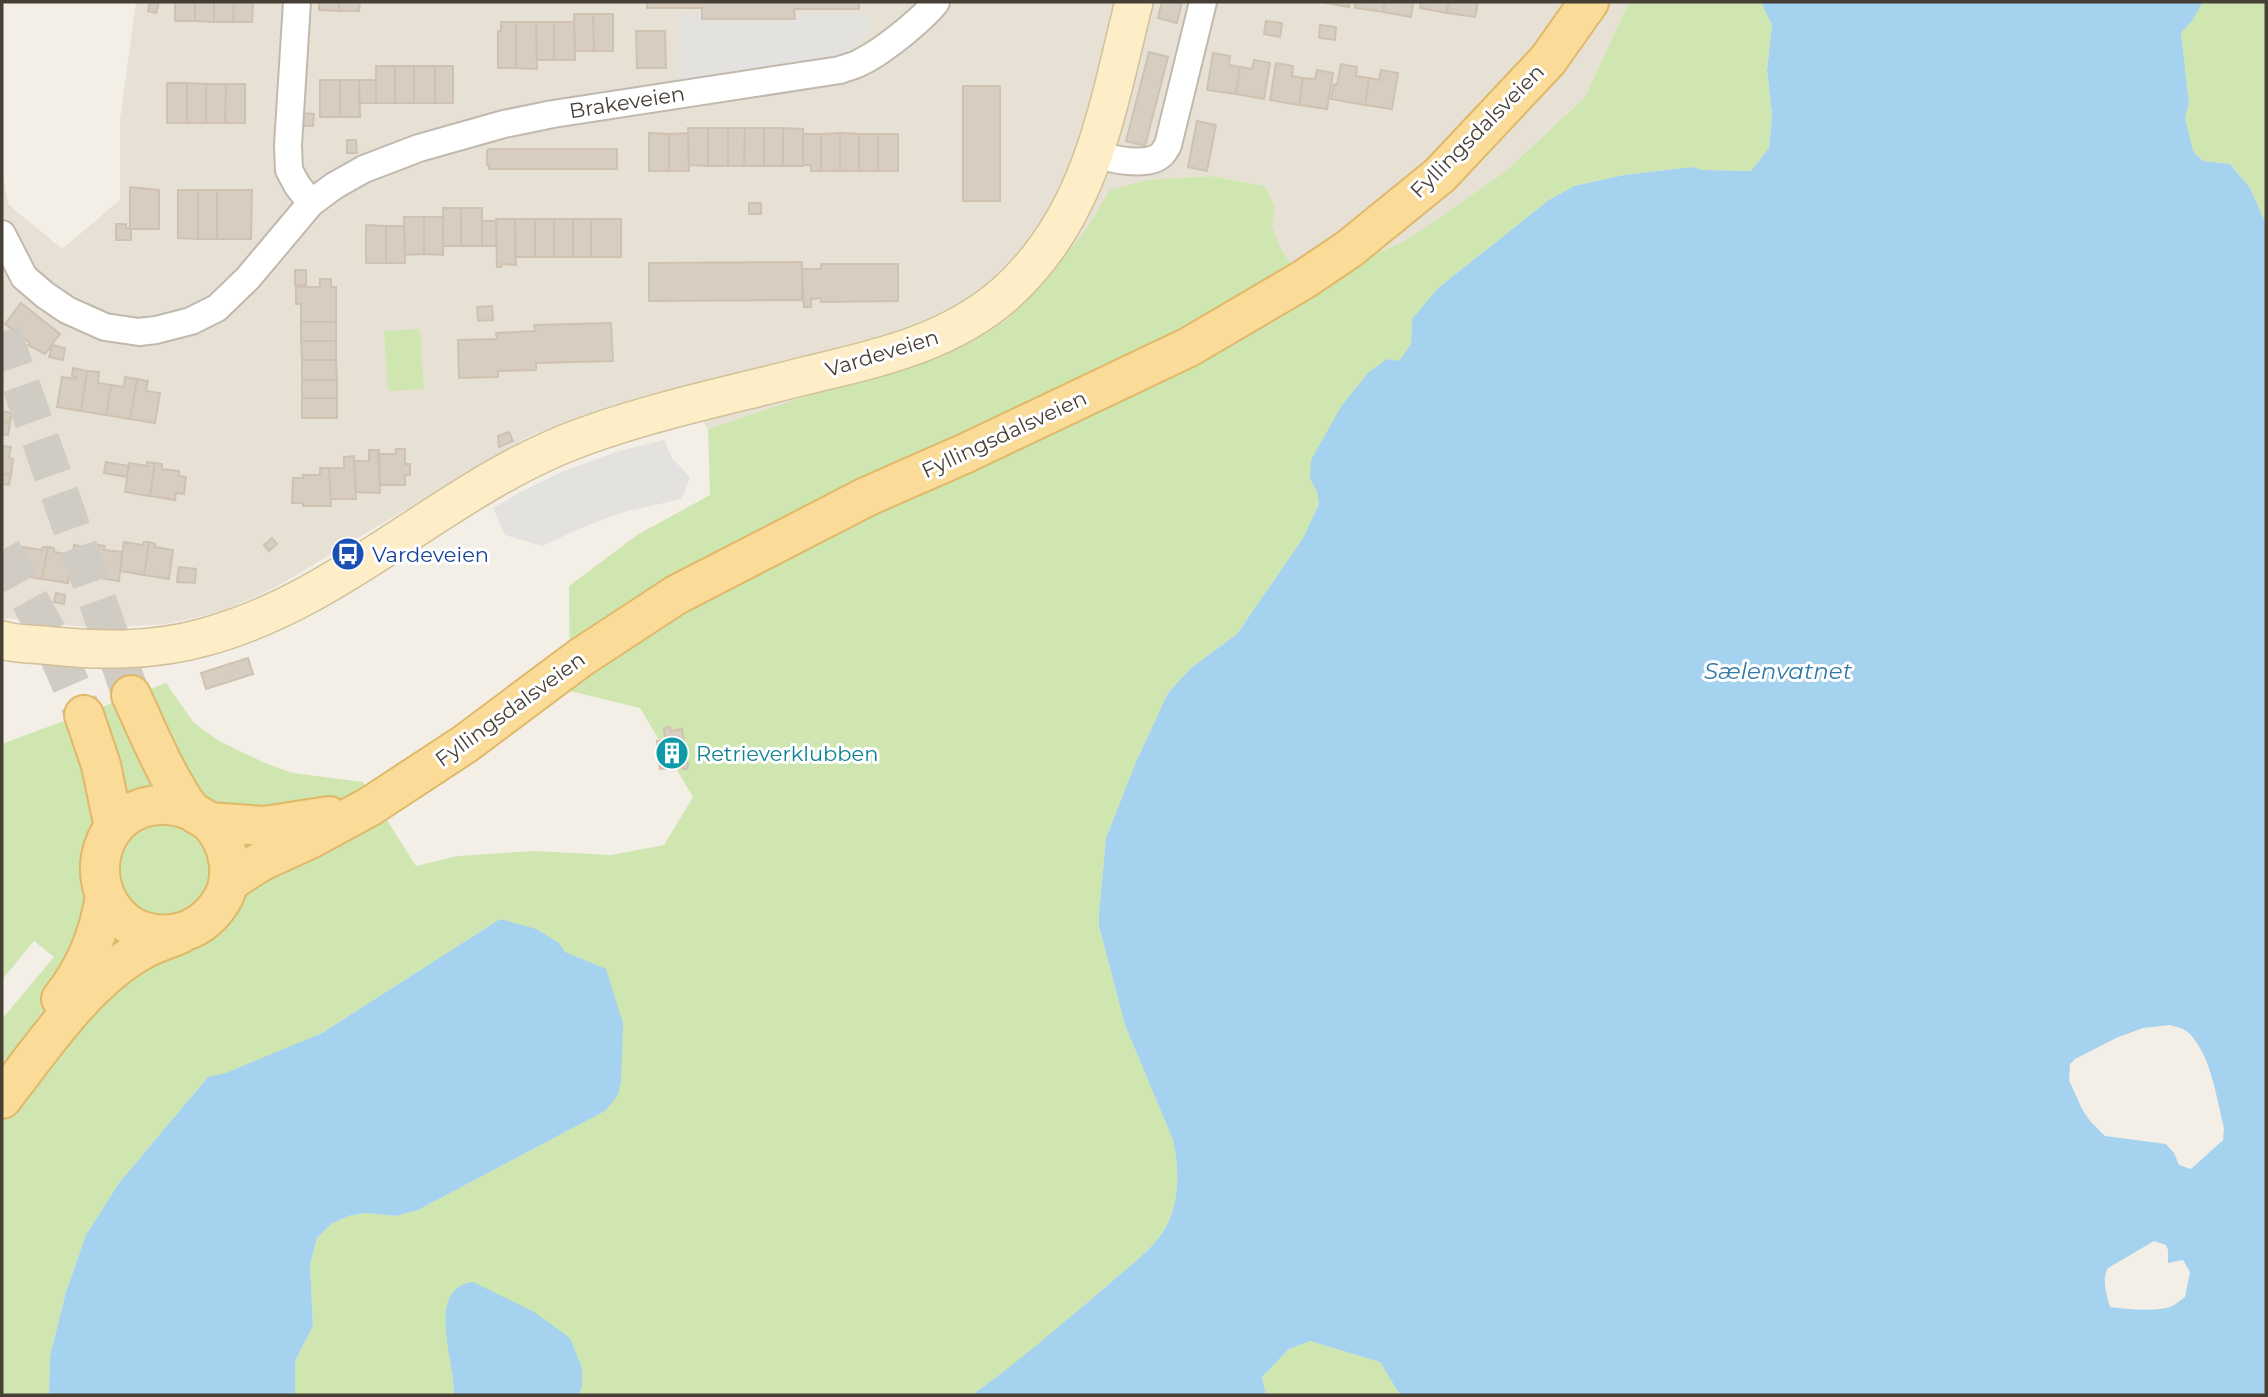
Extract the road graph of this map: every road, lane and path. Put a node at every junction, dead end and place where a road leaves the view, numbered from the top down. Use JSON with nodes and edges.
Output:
{"nodes":[{"id":1,"x":296,"y":2,"type":"edge"},
{"id":2,"x":936,"y":2,"type":"edge"},
{"id":3,"x":1134,"y":2,"type":"edge"},
{"id":4,"x":1203,"y":2,"type":"edge"},
{"id":5,"x":1589,"y":2,"type":"edge"},
{"id":6,"x":1095,"y":154,"type":"junction"},
{"id":7,"x":311,"y":203,"type":"junction"},
{"id":8,"x":2,"y":234,"type":"edge"},
{"id":9,"x":4,"y":651,"type":"edge"},
{"id":10,"x":131,"y":695,"type":"tunnel mouth"},
{"id":11,"x":84,"y":715,"type":"tunnel mouth"},
{"id":12,"x":369,"y":807,"type":"junction"},
{"id":13,"x":200,"y":816,"type":"junction"},
{"id":14,"x":114,"y":828,"type":"junction"},
{"id":15,"x":229,"y":882,"type":"junction"},
{"id":16,"x":104,"y":896,"type":"junction"},
{"id":17,"x":186,"y":931,"type":"junction"},
{"id":18,"x":2,"y":1070,"type":"edge"},
{"id":19,"x":2,"y":1099,"type":"edge"}],
"edges":[{"from":1,"to":7,"type":"street"},
{"from":2,"to":7,"type":"street","name":"Brakeveien"},
{"from":3,"to":6,"type":"main road","name":"Vardeveien"},
{"from":4,"to":6,"type":"street"},
{"from":5,"to":12,"type":"main road","name":"Fyllingsdalsveien"},
{"from":6,"to":9,"type":"main road","name":"Vardeveien"},
{"from":7,"to":8,"type":"street","name":"Brakeveien"},
{"from":10,"to":13,"type":"main road"},
{"from":11,"to":14,"type":"main road"},
{"from":12,"to":13,"type":"main road","name":"Fyllingsdalsveien"},
{"from":12,"to":15,"type":"main road","name":"Fyllingsdalsveien"},
{"from":13,"to":14,"type":"main road"},
{"from":13,"to":15,"type":"main road"},
{"from":14,"to":16,"type":"main road"},
{"from":15,"to":17,"type":"main road"},
{"from":16,"to":17,"type":"main road"},
{"from":16,"to":18,"type":"main road"},
{"from":17,"to":19,"type":"main road"}]}
